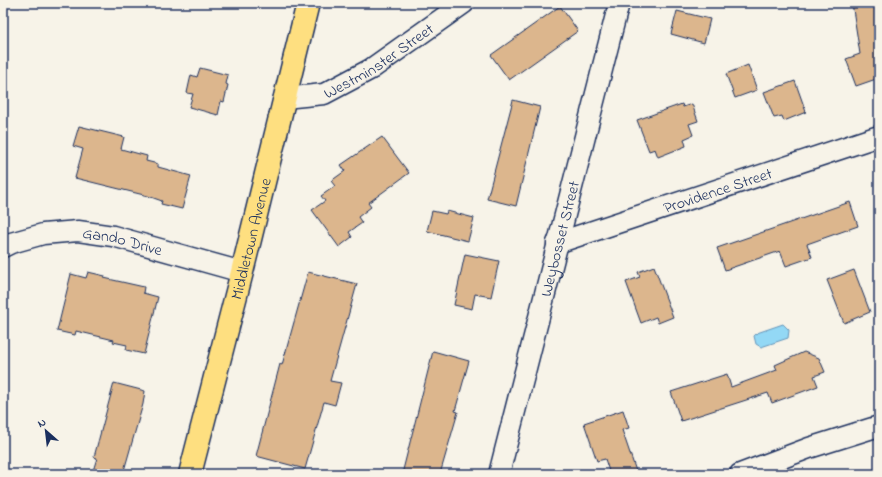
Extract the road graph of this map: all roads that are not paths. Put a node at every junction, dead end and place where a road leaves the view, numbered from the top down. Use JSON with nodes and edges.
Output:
{"nodes":[{"id":1,"x":308,"y":3,"type":"edge"},
{"id":2,"x":464,"y":3,"type":"edge"},
{"id":3,"x":619,"y":3,"type":"edge"},
{"id":4,"x":284,"y":98,"type":"junction"},
{"id":5,"x":879,"y":136,"type":"edge"},
{"id":6,"x":557,"y":243,"type":"junction"},
{"id":7,"x":3,"y":247,"type":"edge"},
{"id":8,"x":242,"y":272,"type":"junction"},
{"id":9,"x":879,"y":426,"type":"edge"},
{"id":10,"x":190,"y":474,"type":"edge"},
{"id":11,"x":499,"y":474,"type":"edge"},
{"id":12,"x":740,"y":474,"type":"edge"}],
"edges":[{"from":1,"to":4,"type":"main road","name":"Middletown Avenue"},
{"from":2,"to":4,"type":"street","name":"Westminster Street"},
{"from":3,"to":6,"type":"street","name":"Weybosset Street"},
{"from":4,"to":8,"type":"main road","name":"Middletown Avenue"},
{"from":5,"to":6,"type":"street","name":"Providence Street"},
{"from":6,"to":11,"type":"street","name":"Weybosset Street"},
{"from":7,"to":8,"type":"street","name":"Gando Drive"},
{"from":8,"to":10,"type":"main road","name":"Middletown Avenue"},
{"from":9,"to":12,"type":"street"}]}
